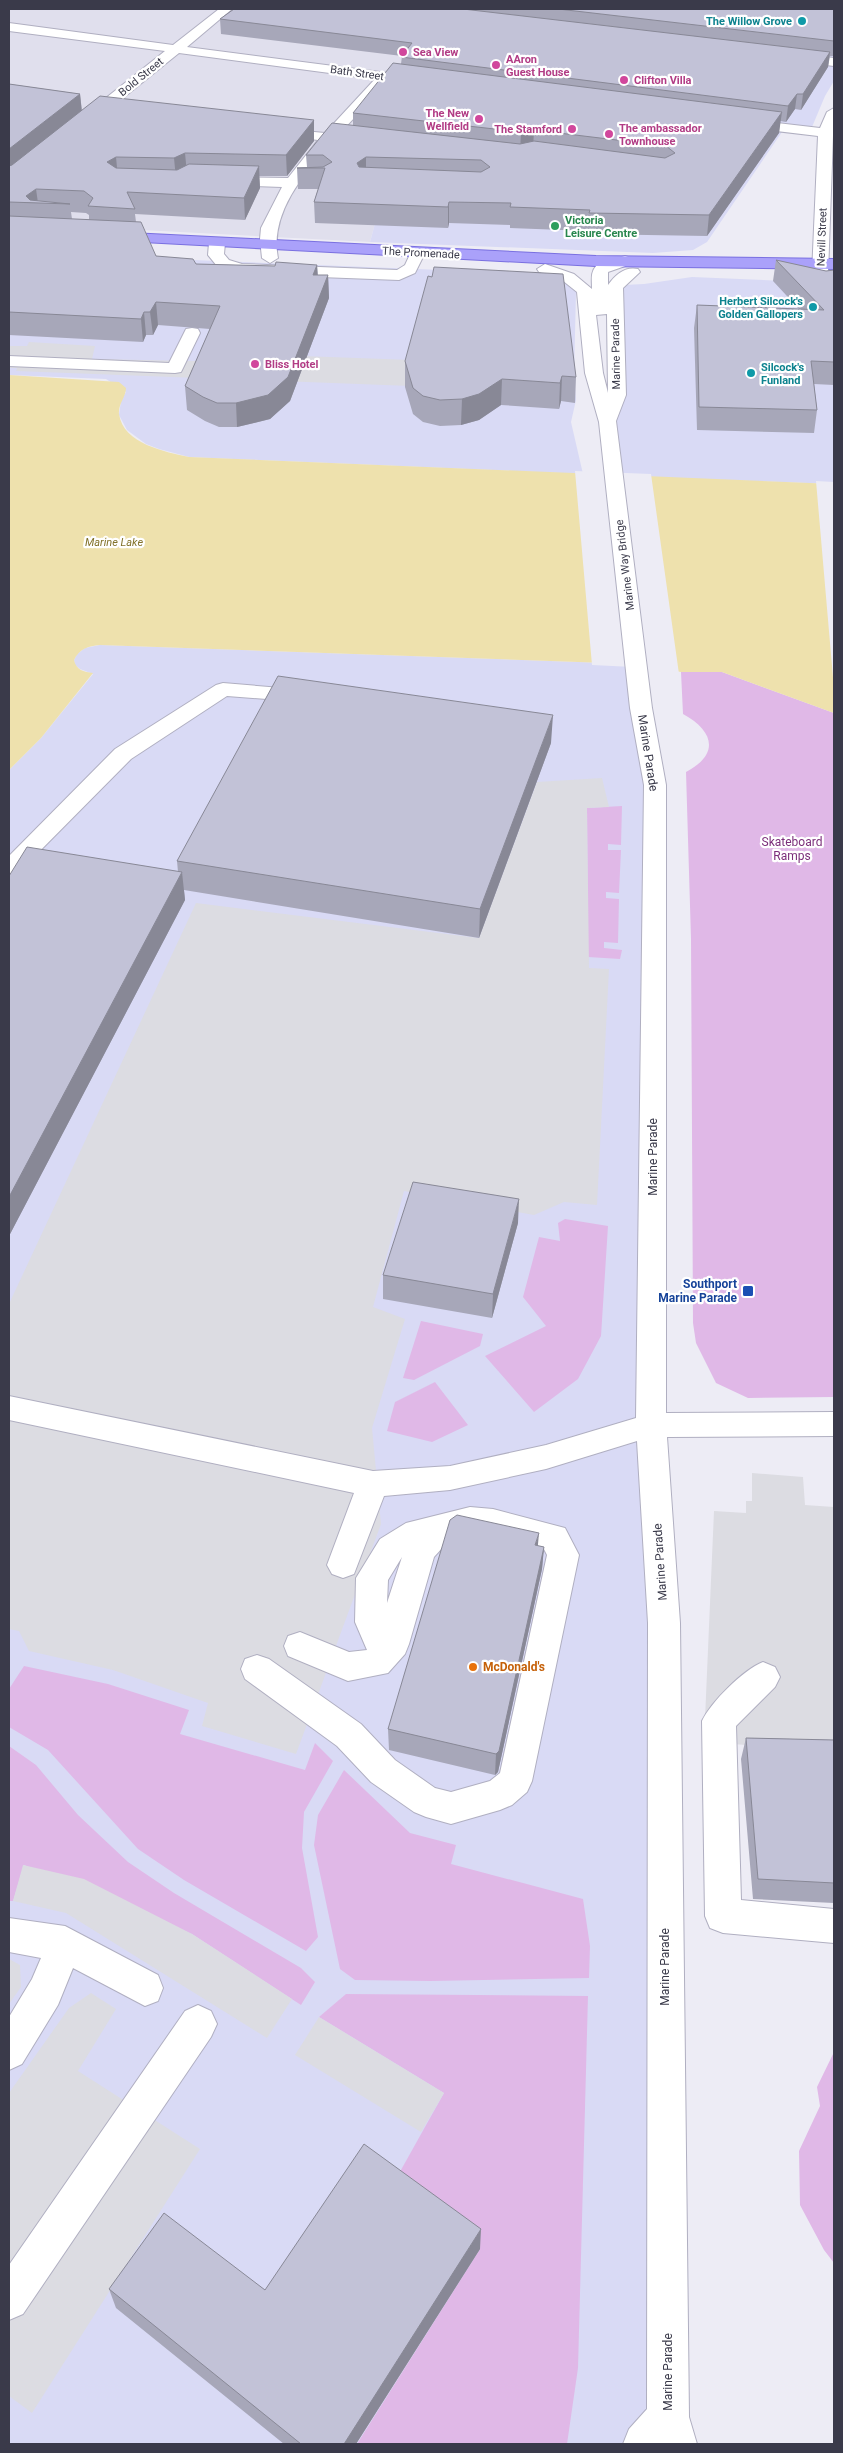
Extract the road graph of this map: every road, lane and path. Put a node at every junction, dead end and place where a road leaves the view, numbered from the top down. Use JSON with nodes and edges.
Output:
{"nodes":[{"id":1,"x":226,"y":9,"type":"edge"},
{"id":2,"x":9,"y":27,"type":"edge"},
{"id":3,"x":177,"y":48,"type":"junction"},
{"id":4,"x":773,"y":55,"type":"edge"},
{"id":5,"x":834,"y":62,"type":"edge"},
{"id":6,"x":385,"y":77,"type":"junction"},
{"id":7,"x":434,"y":83,"type":"edge"},
{"id":8,"x":81,"y":108,"type":"edge"},
{"id":9,"x":99,"y":111,"type":"junction"},
{"id":10,"x":834,"y":112,"type":"edge"},
{"id":11,"x":118,"y":113,"type":"edge"},
{"id":12,"x":726,"y":121,"type":"edge"},
{"id":13,"x":77,"y":128,"type":"edge"},
{"id":14,"x":262,"y":130,"type":"edge"},
{"id":15,"x":825,"y":134,"type":"junction"},
{"id":16,"x":330,"y":138,"type":"junction"},
{"id":17,"x":368,"y":142,"type":"edge"},
{"id":18,"x":830,"y":161,"type":"edge"},
{"id":19,"x":206,"y":180,"type":"edge"},
{"id":20,"x":292,"y":182,"type":"junction"},
{"id":21,"x":308,"y":182,"type":"edge"},
{"id":22,"x":100,"y":241,"type":"edge"},
{"id":23,"x":216,"y":249,"type":"junction"},
{"id":24,"x":268,"y":251,"type":"junction"},
{"id":25,"x":416,"y":258,"type":"junction"},
{"id":26,"x":613,"y":266,"type":"junction"},
{"id":27,"x":342,"y":267,"type":"junction"},
{"id":28,"x":545,"y":269,"type":"junction"},
{"id":29,"x":827,"y":269,"type":"edge"},
{"id":30,"x":192,"y":334,"type":"edge"},
{"id":31,"x":9,"y":361,"type":"edge"},
{"id":32,"x":594,"y":373,"type":"junction"},
{"id":33,"x":608,"y":422,"type":"junction"},
{"id":34,"x":325,"y":699,"type":"edge"},
{"id":35,"x":641,"y":708,"type":"joint"},
{"id":36,"x":9,"y":869,"type":"edge"},
{"id":37,"x":9,"y":1408,"type":"edge"},
{"id":38,"x":834,"y":1424,"type":"edge"},
{"id":39,"x":651,"y":1425,"type":"junction"},
{"id":40,"x":373,"y":1484,"type":"junction"},
{"id":41,"x":343,"y":1565,"type":"dead end"},
{"id":42,"x":300,"y":1646,"type":"dead end"},
{"id":43,"x":256,"y":1669,"type":"dead end"},
{"id":44,"x":763,"y":1677,"type":"dead end"},
{"id":45,"x":834,"y":1926,"type":"edge"},
{"id":46,"x":9,"y":1935,"type":"edge"},
{"id":47,"x":65,"y":1944,"type":"junction"},
{"id":48,"x":145,"y":1988,"type":"dead end"},
{"id":49,"x":198,"y":2024,"type":"dead end"},
{"id":50,"x":9,"y":2051,"type":"edge"},
{"id":51,"x":9,"y":2300,"type":"edge"},
{"id":52,"x":663,"y":2435,"type":"edge"}],
"edges":[{"from":1,"to":3,"type":"street","name":"Bold Street"},
{"from":2,"to":3,"type":"street","name":"Bath Street"},
{"from":3,"to":6,"type":"street","name":"Bath Street"},
{"from":3,"to":9,"type":"street","name":"Bold Street"},
{"from":4,"to":5,"type":"street"},
{"from":6,"to":7,"type":"street","name":"Bath Street"},
{"from":6,"to":16,"type":"street"},
{"from":8,"to":9,"type":"street"},
{"from":9,"to":11,"type":"street"},
{"from":9,"to":13,"type":"street","name":"Bold Street"},
{"from":10,"to":15,"type":"street","name":"Nevill Street"},
{"from":12,"to":15,"type":"street"},
{"from":14,"to":16,"type":"street"},
{"from":15,"to":18,"type":"street","name":"Nevill Street"},
{"from":16,"to":17,"type":"street"},
{"from":16,"to":20,"type":"street"},
{"from":18,"to":29,"type":"street","name":"Nevill Street"},
{"from":19,"to":20,"type":"street"},
{"from":20,"to":21,"type":"street"},
{"from":20,"to":24,"type":"street"},
{"from":22,"to":23,"type":"main road","name":"The Promenade"},
{"from":23,"to":24,"type":"main road","name":"The Promenade"},
{"from":23,"to":27,"type":"street"},
{"from":24,"to":25,"type":"main road","name":"The Promenade"},
{"from":24,"to":27,"type":"main road","name":"The Promenade"},
{"from":25,"to":26,"type":"main road","name":"The Promenade"},
{"from":25,"to":27,"type":"street"},
{"from":25,"to":28,"type":"main road","name":"The Promenade"},
{"from":26,"to":28,"type":"main road","name":"The Promenade"},
{"from":26,"to":29,"type":"main road","name":"The Promenade"},
{"from":26,"to":32,"type":"street","name":"Marine Parade"},
{"from":26,"to":33,"type":"street","name":"Marine Parade"},
{"from":28,"to":32,"type":"street","name":"Marine Parade"},
{"from":30,"to":31,"type":"street"},
{"from":32,"to":33,"type":"street","name":"Marine Parade"},
{"from":33,"to":35,"type":"street","name":"Marine Way Bridge"},
{"from":34,"to":36,"type":"street"},
{"from":35,"to":39,"type":"street","name":"Marine Parade"},
{"from":37,"to":40,"type":"street"},
{"from":38,"to":39,"type":"street"},
{"from":39,"to":40,"type":"street"},
{"from":39,"to":52,"type":"street","name":"Marine Parade"},
{"from":40,"to":41,"type":"street"},
{"from":42,"to":43,"type":"street"},
{"from":44,"to":45,"type":"street"},
{"from":46,"to":47,"type":"street"},
{"from":47,"to":48,"type":"street"},
{"from":47,"to":50,"type":"street"},
{"from":49,"to":51,"type":"street"}]}
